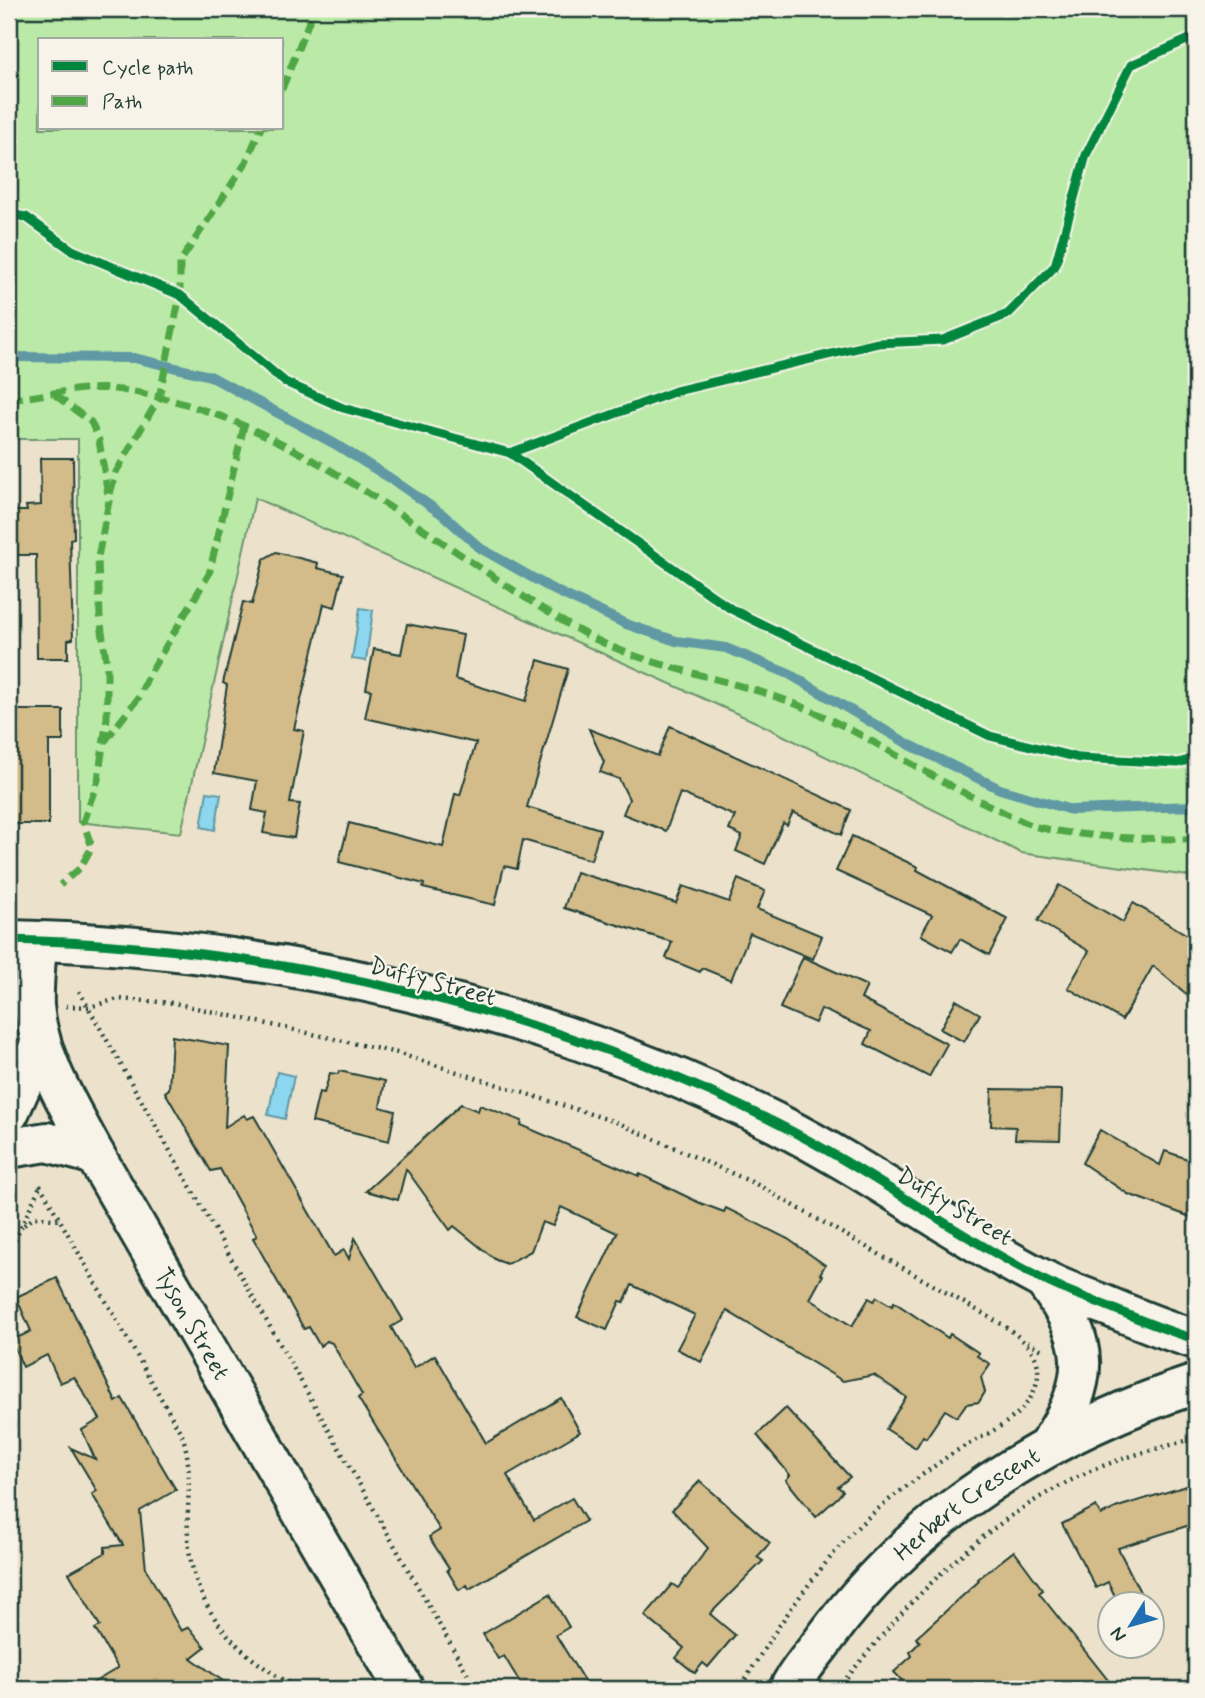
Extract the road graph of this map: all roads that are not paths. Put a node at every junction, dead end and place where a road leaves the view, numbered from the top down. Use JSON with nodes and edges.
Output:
{"nodes":[{"id":1,"x":23,"y":940,"type":"edge"},
{"id":2,"x":41,"y":1042,"type":"junction"},
{"id":3,"x":9,"y":1113,"type":"edge"},
{"id":4,"x":9,"y":1148,"type":"edge"},
{"id":5,"x":77,"y":1149,"type":"junction"},
{"id":6,"x":1044,"y":1280,"type":"junction"},
{"id":7,"x":1196,"y":1339,"type":"edge"},
{"id":8,"x":1196,"y":1384,"type":"edge"},
{"id":9,"x":1048,"y":1446,"type":"junction"},
{"id":10,"x":404,"y":1689,"type":"edge"},
{"id":11,"x":789,"y":1689,"type":"edge"}],
"edges":[{"from":1,"to":2,"type":"street","name":"Tyson Street"},
{"from":1,"to":6,"type":"street","name":"Duffy Street"},
{"from":2,"to":3,"type":"street"},
{"from":2,"to":5,"type":"street","name":"Tyson Street"},
{"from":4,"to":5,"type":"street"},
{"from":5,"to":10,"type":"street","name":"Tyson Street"},
{"from":6,"to":7,"type":"street","name":"Duffy Street"},
{"from":6,"to":9,"type":"street"},
{"from":8,"to":9,"type":"street","name":"Herbert Crescent"},
{"from":9,"to":11,"type":"street","name":"Herbert Crescent"}]}
